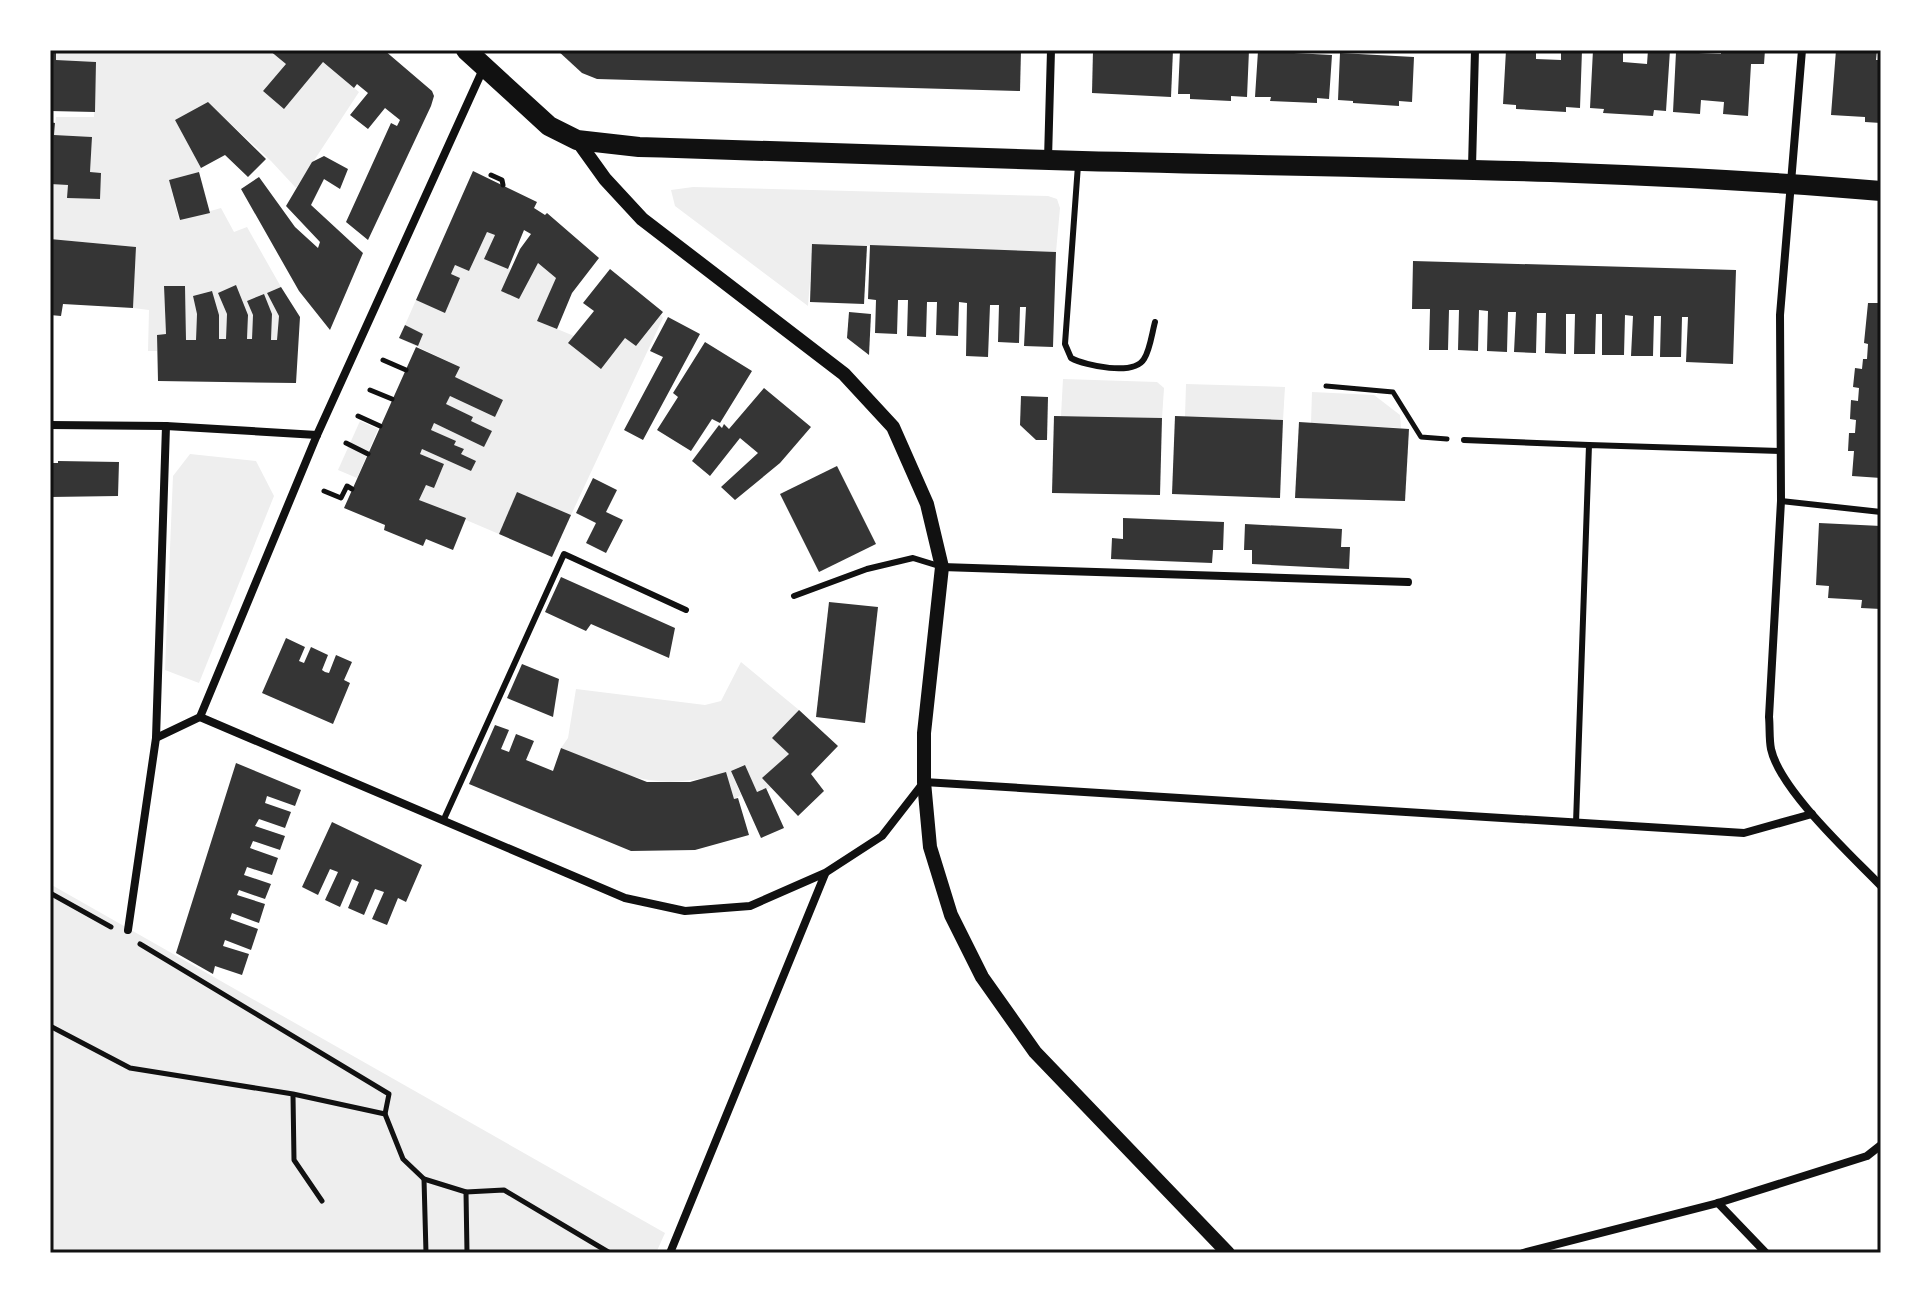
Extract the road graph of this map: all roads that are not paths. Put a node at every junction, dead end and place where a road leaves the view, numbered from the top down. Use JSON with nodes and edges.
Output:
{"nodes":[{"id":1,"x":466,"y":50,"type":"edge"},
{"id":2,"x":1051,"y":50,"type":"edge"},
{"id":3,"x":1475,"y":50,"type":"edge"},
{"id":4,"x":1802,"y":50,"type":"edge"},
{"id":5,"x":484,"y":67,"type":"junction"},
{"id":6,"x":577,"y":140,"type":"junction"},
{"id":7,"x":1048,"y":159,"type":"junction"},
{"id":8,"x":1078,"y":161,"type":"junction"},
{"id":9,"x":1472,"y":168,"type":"junction"},
{"id":10,"x":1789,"y":183,"type":"junction"},
{"id":11,"x":1881,"y":191,"type":"edge"},
{"id":12,"x":1155,"y":322,"type":"dead end"},
{"id":13,"x":50,"y":425,"type":"edge"},
{"id":14,"x":166,"y":426,"type":"junction"},
{"id":15,"x":317,"y":435,"type":"junction"},
{"id":16,"x":1464,"y":440,"type":"road end"},
{"id":17,"x":1589,"y":445,"type":"junction"},
{"id":18,"x":1780,"y":451,"type":"junction"},
{"id":19,"x":1781,"y":501,"type":"junction"},
{"id":20,"x":1881,"y":512,"type":"edge"},
{"id":21,"x":942,"y":567,"type":"junction"},
{"id":22,"x":1408,"y":582,"type":"dead end"},
{"id":23,"x":794,"y":596,"type":"dead end"},
{"id":24,"x":686,"y":610,"type":"dead end"},
{"id":25,"x":200,"y":717,"type":"junction"},
{"id":26,"x":156,"y":738,"type":"junction"},
{"id":27,"x":924,"y":782,"type":"junction"},
{"id":28,"x":1812,"y":814,"type":"junction"},
{"id":29,"x":444,"y":819,"type":"junction"},
{"id":30,"x":1576,"y":823,"type":"junction"},
{"id":31,"x":825,"y":873,"type":"junction"},
{"id":32,"x":1881,"y":886,"type":"edge"},
{"id":33,"x":128,"y":933,"type":"road end"},
{"id":34,"x":1881,"y":1145,"type":"edge"},
{"id":35,"x":1718,"y":1203,"type":"junction"},
{"id":36,"x":1222,"y":1251,"type":"edge"},
{"id":37,"x":670,"y":1253,"type":"edge"},
{"id":38,"x":1523,"y":1253,"type":"edge"},
{"id":39,"x":1766,"y":1253,"type":"edge"}],
"edges":[{"from":1,"to":5,"type":"main road"},
{"from":2,"to":7,"type":"street"},
{"from":3,"to":9,"type":"street"},
{"from":4,"to":10,"type":"street"},
{"from":5,"to":6,"type":"main road"},
{"from":5,"to":15,"type":"street"},
{"from":6,"to":7,"type":"main road"},
{"from":6,"to":21,"type":"street"},
{"from":7,"to":8,"type":"main road"},
{"from":8,"to":9,"type":"main road"},
{"from":8,"to":12,"type":"lane"},
{"from":9,"to":10,"type":"main road"},
{"from":10,"to":11,"type":"main road"},
{"from":10,"to":18,"type":"street"},
{"from":13,"to":14,"type":"street"},
{"from":14,"to":15,"type":"street"},
{"from":14,"to":26,"type":"street"},
{"from":15,"to":25,"type":"street"},
{"from":16,"to":17,"type":"lane"},
{"from":17,"to":18,"type":"lane"},
{"from":17,"to":30,"type":"lane"},
{"from":18,"to":19,"type":"street"},
{"from":19,"to":20,"type":"lane"},
{"from":19,"to":28,"type":"street"},
{"from":21,"to":22,"type":"street"},
{"from":21,"to":23,"type":"lane"},
{"from":21,"to":27,"type":"street"},
{"from":24,"to":29,"type":"lane"},
{"from":25,"to":26,"type":"street"},
{"from":25,"to":29,"type":"street"},
{"from":26,"to":33,"type":"street"},
{"from":27,"to":30,"type":"street"},
{"from":27,"to":31,"type":"street"},
{"from":27,"to":36,"type":"street"},
{"from":28,"to":30,"type":"street"},
{"from":28,"to":32,"type":"street"},
{"from":29,"to":31,"type":"street"},
{"from":31,"to":37,"type":"street"},
{"from":34,"to":35,"type":"street"},
{"from":35,"to":38,"type":"street"},
{"from":35,"to":39,"type":"street"}]}
